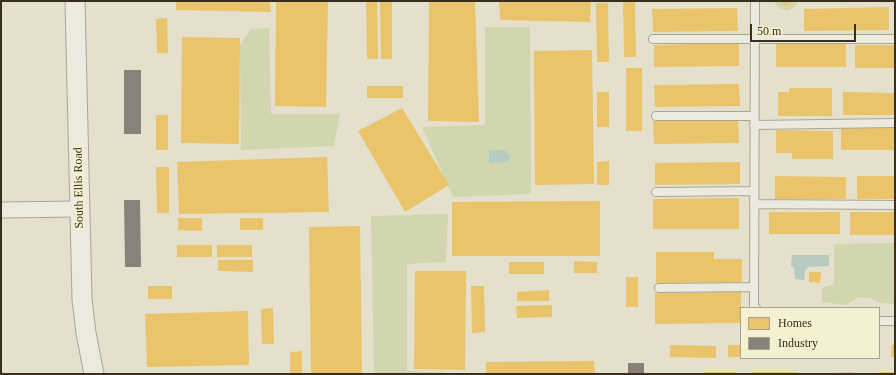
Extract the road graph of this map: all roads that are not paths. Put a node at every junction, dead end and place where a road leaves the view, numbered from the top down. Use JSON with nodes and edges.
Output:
{"nodes":[{"id":1,"x":76,"y":1,"type":"edge"},
{"id":2,"x":755,"y":1,"type":"edge"},
{"id":3,"x":653,"y":39,"type":"dead end"},
{"id":4,"x":755,"y":39,"type":"junction"},
{"id":5,"x":895,"y":39,"type":"edge"},
{"id":6,"x":656,"y":116,"type":"dead end"},
{"id":7,"x":754,"y":116,"type":"junction"},
{"id":8,"x":895,"y":122,"type":"edge"},
{"id":9,"x":754,"y":125,"type":"junction"},
{"id":10,"x":754,"y":191,"type":"junction"},
{"id":11,"x":656,"y":192,"type":"dead end"},
{"id":12,"x":754,"y":204,"type":"junction"},
{"id":13,"x":895,"y":205,"type":"edge"},
{"id":14,"x":79,"y":209,"type":"junction"},
{"id":15,"x":1,"y":210,"type":"edge"},
{"id":16,"x":754,"y":287,"type":"junction"},
{"id":17,"x":659,"y":288,"type":"dead end"},
{"id":18,"x":755,"y":307,"type":"edge"},
{"id":19,"x":880,"y":321,"type":"edge"},
{"id":20,"x":895,"y":321,"type":"edge"},
{"id":21,"x":94,"y":374,"type":"edge"}],
"edges":[{"from":1,"to":14,"type":"street","name":"South Ellis Road"},
{"from":2,"to":4,"type":"lane"},
{"from":3,"to":4,"type":"lane"},
{"from":4,"to":5,"type":"lane"},
{"from":4,"to":7,"type":"lane"},
{"from":6,"to":7,"type":"lane"},
{"from":7,"to":9,"type":"lane"},
{"from":8,"to":9,"type":"lane"},
{"from":9,"to":10,"type":"lane"},
{"from":10,"to":11,"type":"lane"},
{"from":10,"to":12,"type":"lane"},
{"from":12,"to":13,"type":"lane"},
{"from":12,"to":16,"type":"lane"},
{"from":14,"to":15,"type":"street"},
{"from":14,"to":21,"type":"street","name":"South Ellis Road"},
{"from":16,"to":17,"type":"lane"},
{"from":16,"to":18,"type":"lane"},
{"from":19,"to":20,"type":"lane"}]}
